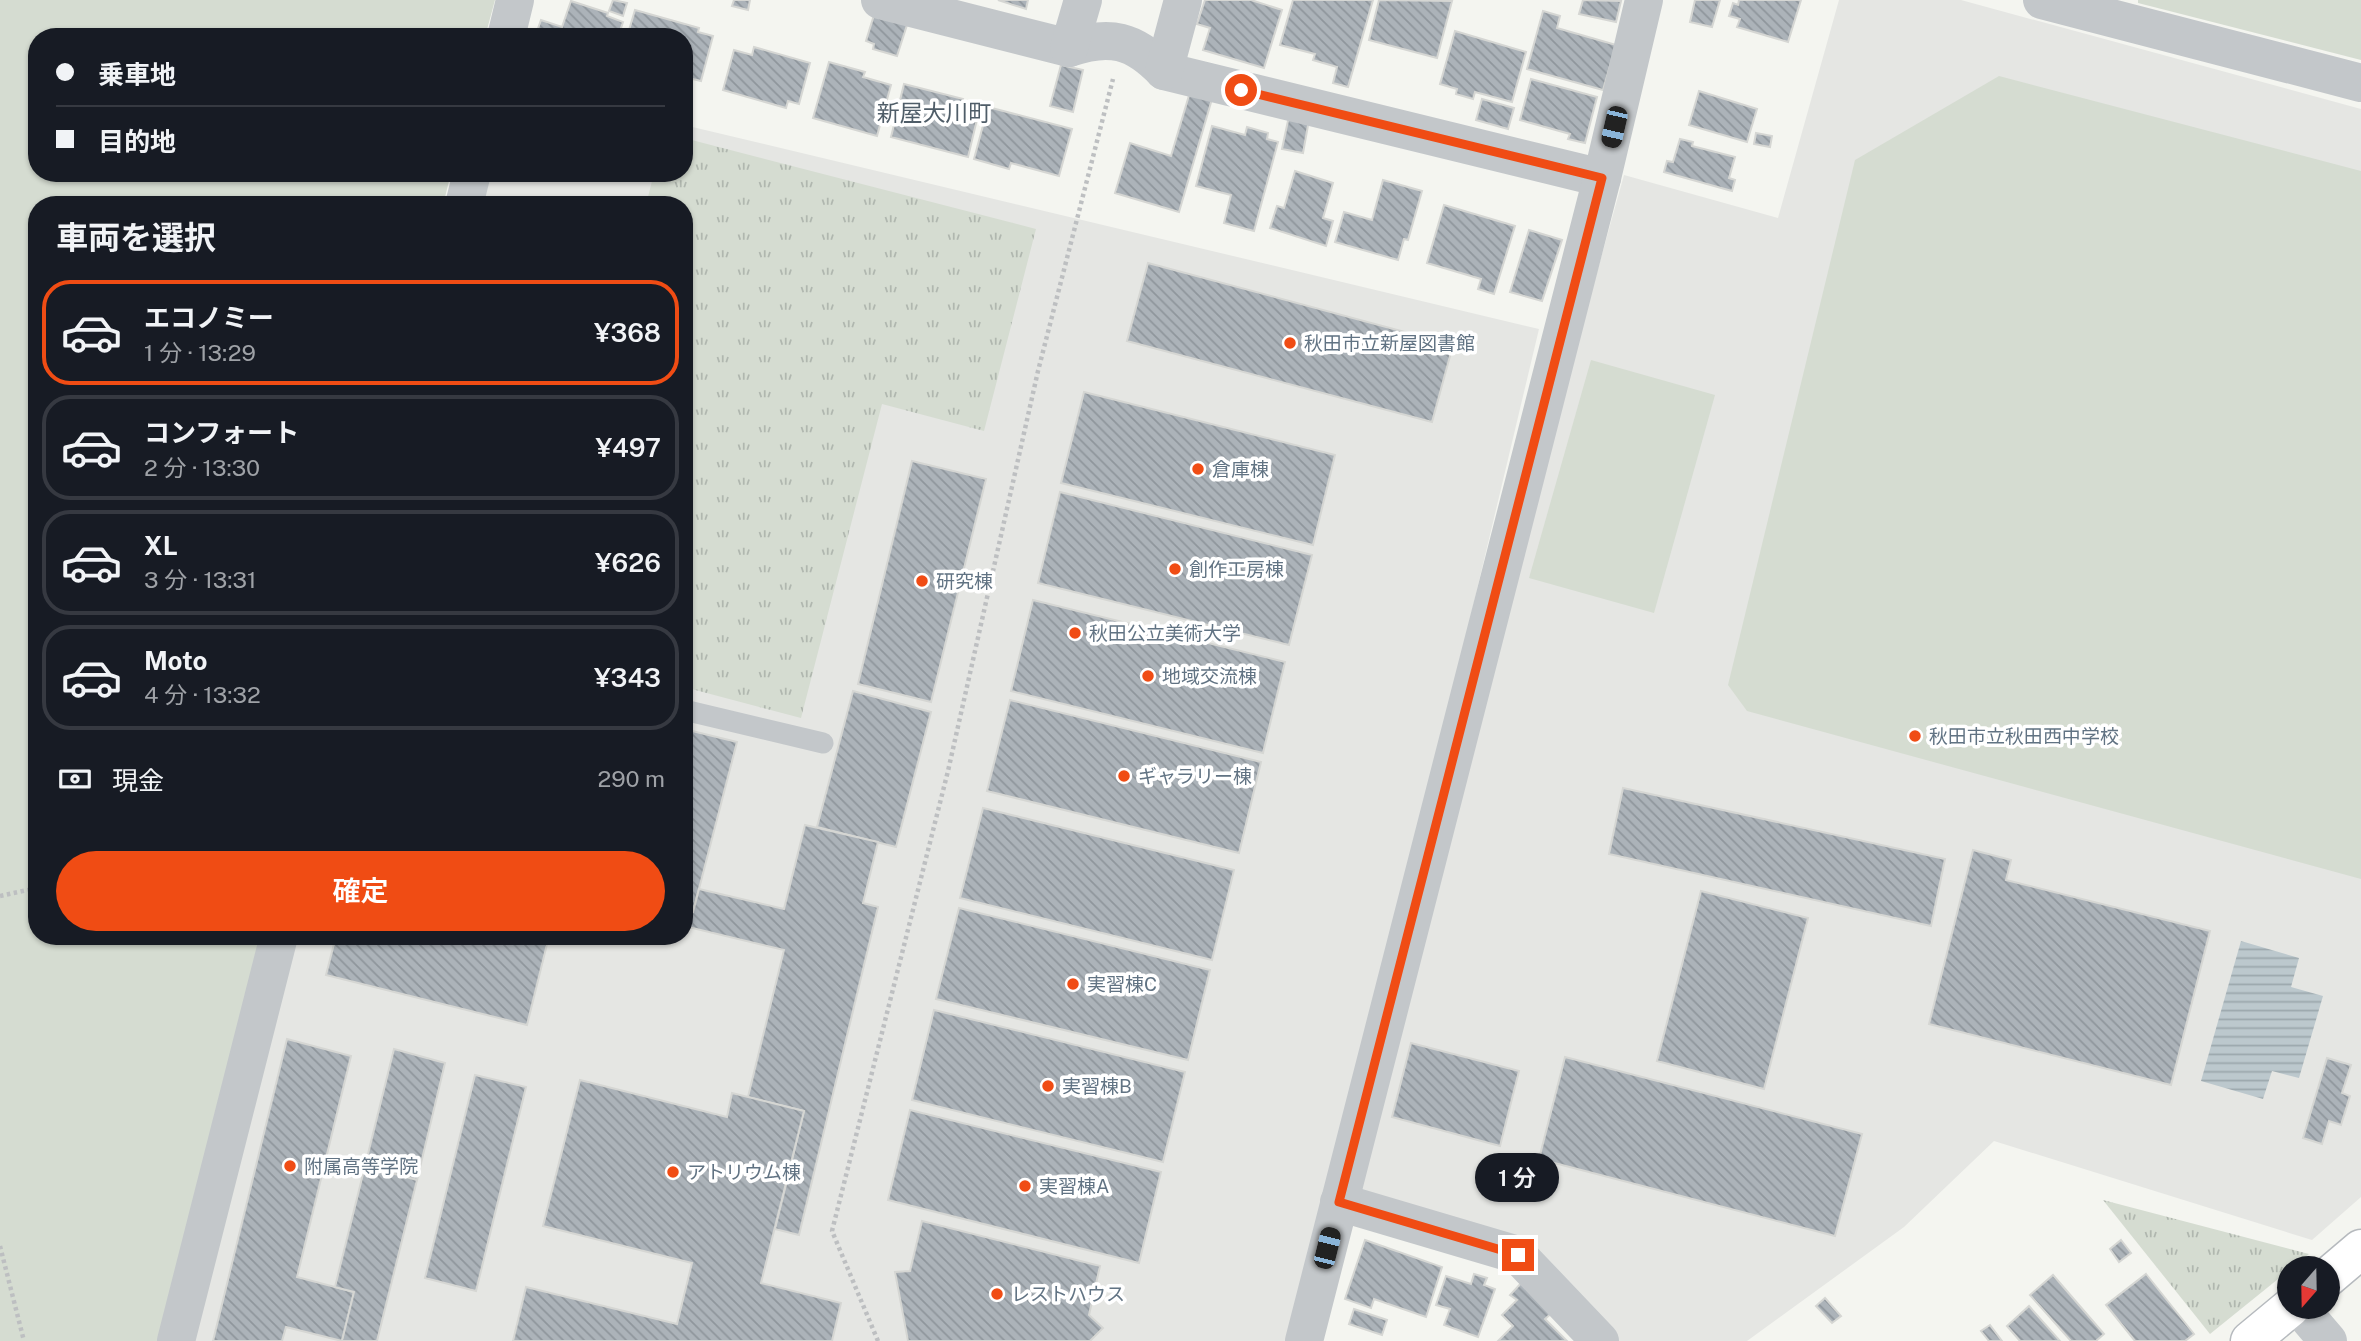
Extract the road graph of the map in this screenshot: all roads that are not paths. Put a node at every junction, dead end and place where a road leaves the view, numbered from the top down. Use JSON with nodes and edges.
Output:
{"nodes":[{"id":1,"x":515,"y":0,"type":"edge"},
{"id":2,"x":880,"y":0,"type":"edge"},
{"id":3,"x":1083,"y":0,"type":"edge"},
{"id":4,"x":1183,"y":0,"type":"edge"},
{"id":5,"x":1644,"y":0,"type":"edge"},
{"id":6,"x":2042,"y":0,"type":"edge"},
{"id":7,"x":508,"y":28,"type":"edge"},
{"id":8,"x":1069,"y":48,"type":"junction"},
{"id":9,"x":1164,"y":71,"type":"junction"},
{"id":10,"x":2361,"y":83,"type":"edge"},
{"id":11,"x":1602,"y":178,"type":"junction"},
{"id":12,"x":693,"y":712,"type":"edge"},
{"id":13,"x":823,"y":743,"type":"dead end"},
{"id":14,"x":277,"y":945,"type":"edge"},
{"id":15,"x":1339,"y":1202,"type":"junction"},
{"id":16,"x":2361,"y":1249,"type":"edge"},
{"id":17,"x":2340,"y":1267,"type":"edge"},
{"id":18,"x":2277,"y":1319,"type":"edge"},
{"id":19,"x":2310,"y":1320,"type":"edge"},
{"id":20,"x":176,"y":1341,"type":"edge"},
{"id":21,"x":1304,"y":1341,"type":"edge"},
{"id":22,"x":1600,"y":1341,"type":"edge"},
{"id":23,"x":2250,"y":1341,"type":"edge"},
{"id":24,"x":2328,"y":1341,"type":"edge"}],
"edges":[{"from":1,"to":7,"type":"street"},
{"from":2,"to":8,"type":"street"},
{"from":3,"to":8,"type":"street"},
{"from":4,"to":9,"type":"street"},
{"from":5,"to":11,"type":"street"},
{"from":6,"to":10,"type":"street"},
{"from":8,"to":9,"type":"street"},
{"from":9,"to":11,"type":"street"},
{"from":11,"to":15,"type":"street"},
{"from":12,"to":13,"type":"lane"},
{"from":14,"to":20,"type":"street"},
{"from":15,"to":21,"type":"street"},
{"from":15,"to":22,"type":"street"},
{"from":16,"to":17,"type":"main road"},
{"from":18,"to":23,"type":"main road"},
{"from":19,"to":24,"type":"street"}]}
